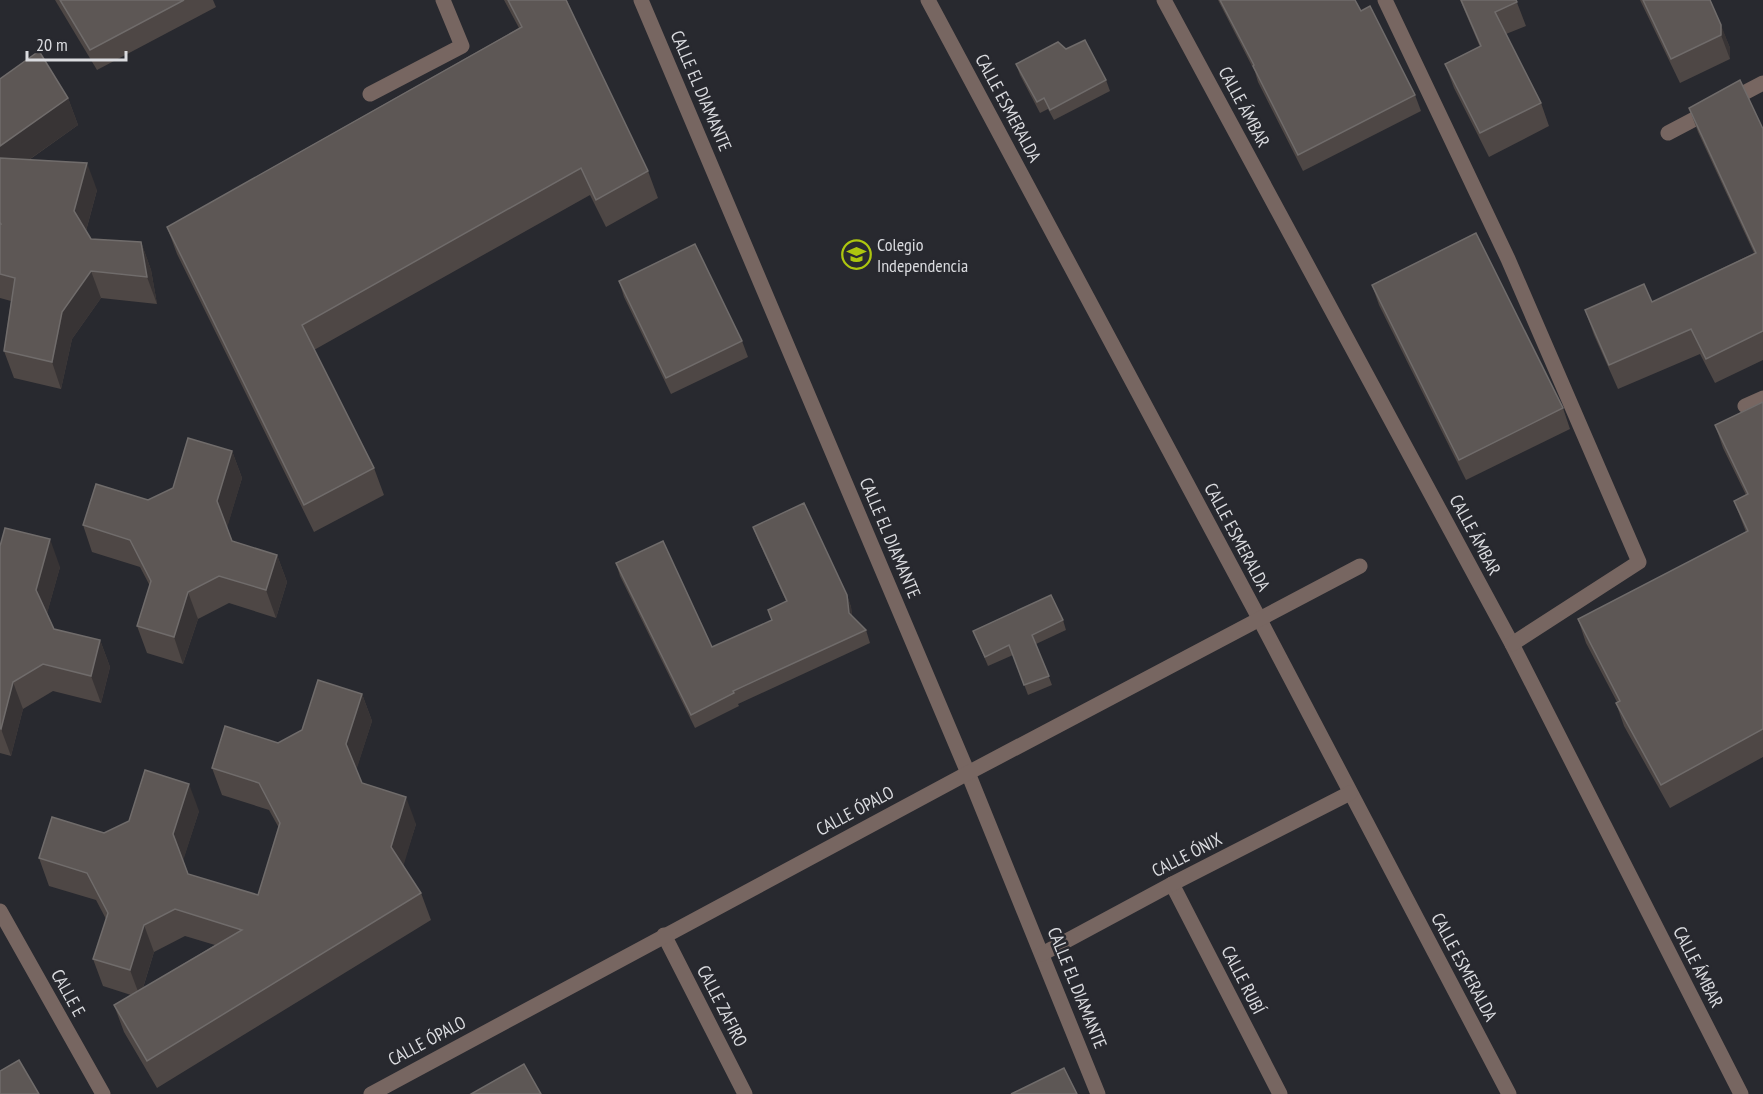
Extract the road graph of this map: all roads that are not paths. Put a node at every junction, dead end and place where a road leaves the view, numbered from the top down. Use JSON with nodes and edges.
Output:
{"nodes":[{"id":1,"x":443,"y":0,"type":"edge"},
{"id":2,"x":641,"y":0,"type":"edge"},
{"id":3,"x":928,"y":0,"type":"edge"},
{"id":4,"x":1164,"y":0,"type":"edge"},
{"id":5,"x":1385,"y":0,"type":"edge"},
{"id":6,"x":1763,"y":83,"type":"edge"},
{"id":7,"x":370,"y":94,"type":"dead end"},
{"id":8,"x":1668,"y":133,"type":"dead end"},
{"id":9,"x":1763,"y":398,"type":"edge"},
{"id":10,"x":1745,"y":406,"type":"dead end"},
{"id":11,"x":1360,"y":566,"type":"dead end"},
{"id":12,"x":1260,"y":620,"type":"junction"},
{"id":13,"x":1512,"y":644,"type":"junction"},
{"id":14,"x":968,"y":773,"type":"junction"},
{"id":15,"x":1350,"y":793,"type":"junction"},
{"id":16,"x":1172,"y":884,"type":"junction"},
{"id":17,"x":0,"y":911,"type":"edge"},
{"id":18,"x":664,"y":935,"type":"junction"},
{"id":19,"x":1042,"y":954,"type":"junction"},
{"id":20,"x":103,"y":1094,"type":"edge"},
{"id":21,"x":371,"y":1094,"type":"edge"},
{"id":22,"x":745,"y":1094,"type":"edge"},
{"id":23,"x":1098,"y":1094,"type":"edge"},
{"id":24,"x":1280,"y":1094,"type":"edge"},
{"id":25,"x":1509,"y":1094,"type":"edge"},
{"id":26,"x":1741,"y":1094,"type":"edge"}],
"edges":[{"from":1,"to":7,"type":"street"},
{"from":2,"to":14,"type":"street","name":"CALLE EL DIAMANTE"},
{"from":3,"to":12,"type":"street","name":"CALLE ESMERALDA"},
{"from":4,"to":13,"type":"street","name":"CALLE ÁMBAR"},
{"from":5,"to":13,"type":"street"},
{"from":6,"to":8,"type":"street"},
{"from":9,"to":10,"type":"street"},
{"from":11,"to":12,"type":"street","name":"CALLE ÓPALO"},
{"from":12,"to":14,"type":"street","name":"CALLE ÓPALO"},
{"from":12,"to":15,"type":"street","name":"CALLE ESMERALDA"},
{"from":13,"to":26,"type":"street","name":"CALLE ÁMBAR"},
{"from":14,"to":18,"type":"street","name":"CALLE ÓPALO"},
{"from":14,"to":19,"type":"street","name":"CALLE EL DIAMANTE"},
{"from":15,"to":16,"type":"street","name":"CALLE ÓNIX"},
{"from":15,"to":25,"type":"street","name":"CALLE ESMERALDA"},
{"from":16,"to":19,"type":"street","name":"CALLE ÓNIX"},
{"from":16,"to":24,"type":"street","name":"CALLE RUBÍ"},
{"from":17,"to":20,"type":"street","name":"CALLE E"},
{"from":18,"to":21,"type":"street","name":"CALLE ÓPALO"},
{"from":18,"to":22,"type":"street","name":"CALLE ZAFIRO"},
{"from":19,"to":23,"type":"street","name":"CALLE EL DIAMANTE"}]}
